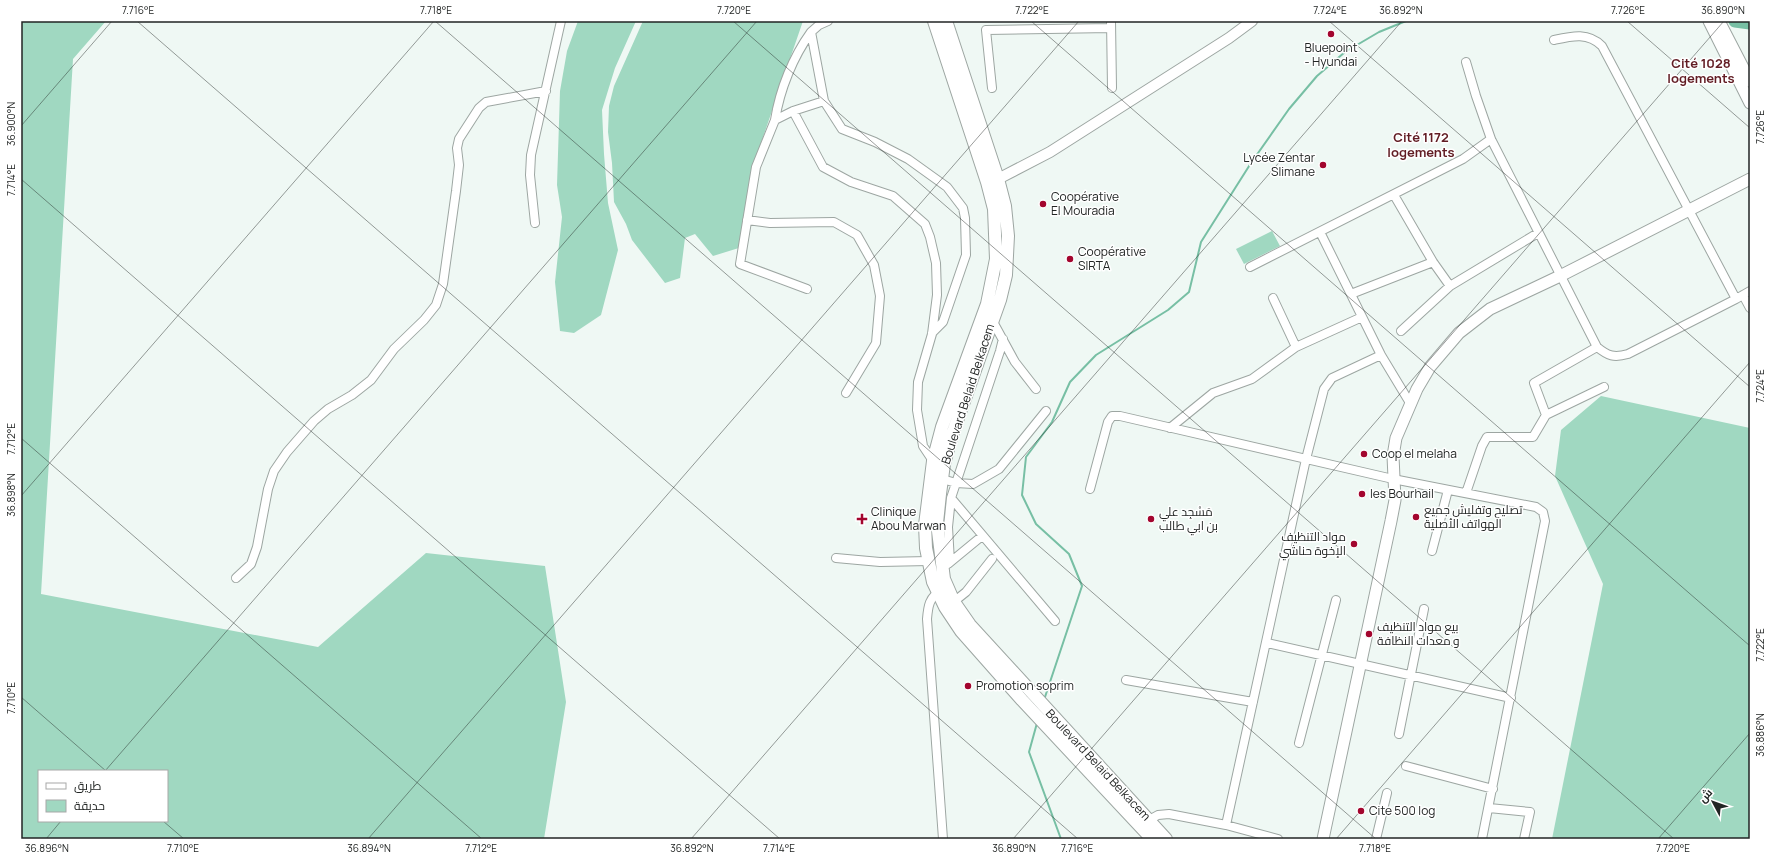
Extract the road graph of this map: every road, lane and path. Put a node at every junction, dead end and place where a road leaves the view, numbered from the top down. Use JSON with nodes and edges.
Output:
{"nodes":[{"id":1,"x":561,"y":21,"type":"edge"},
{"id":2,"x":828,"y":21,"type":"edge"},
{"id":3,"x":934,"y":21,"type":"edge"},
{"id":4,"x":946,"y":21,"type":"edge"},
{"id":5,"x":1252,"y":21,"type":"edge"},
{"id":6,"x":1709,"y":21,"type":"edge"},
{"id":7,"x":1719,"y":21,"type":"edge"},
{"id":8,"x":1111,"y":25,"type":"edge"},
{"id":9,"x":811,"y":32,"type":"junction"},
{"id":10,"x":1554,"y":40,"type":"dead end"},
{"id":11,"x":1730,"y":51,"type":"junction"},
{"id":12,"x":1466,"y":62,"type":"dead end"},
{"id":13,"x":1750,"y":81,"type":"edge"},
{"id":14,"x":992,"y":88,"type":"dead end"},
{"id":15,"x":1112,"y":88,"type":"dead end"},
{"id":16,"x":546,"y":91,"type":"junction"},
{"id":17,"x":824,"y":101,"type":"junction"},
{"id":18,"x":1750,"y":103,"type":"edge"},
{"id":19,"x":793,"y":111,"type":"junction"},
{"id":20,"x":775,"y":120,"type":"junction"},
{"id":21,"x":1491,"y":139,"type":"junction"},
{"id":22,"x":998,"y":179,"type":"junction"},
{"id":23,"x":1750,"y":179,"type":"edge"},
{"id":24,"x":1394,"y":195,"type":"junction"},
{"id":25,"x":1690,"y":210,"type":"junction"},
{"id":26,"x":747,"y":220,"type":"junction"},
{"id":27,"x":535,"y":223,"type":"dead end"},
{"id":28,"x":1320,"y":232,"type":"junction"},
{"id":29,"x":1538,"y":233,"type":"junction"},
{"id":30,"x":1433,"y":262,"type":"junction"},
{"id":31,"x":1250,"y":267,"type":"dead end"},
{"id":32,"x":1560,"y":276,"type":"junction"},
{"id":33,"x":1450,"y":286,"type":"junction"},
{"id":34,"x":807,"y":290,"type":"dead end"},
{"id":35,"x":1350,"y":294,"type":"junction"},
{"id":36,"x":1743,"y":295,"type":"edge"},
{"id":37,"x":1273,"y":298,"type":"dead end"},
{"id":38,"x":1750,"y":308,"type":"edge"},
{"id":39,"x":1362,"y":316,"type":"junction"},
{"id":40,"x":992,"y":320,"type":"junction"},
{"id":41,"x":1401,"y":332,"type":"dead end"},
{"id":42,"x":932,"y":334,"type":"junction"},
{"id":43,"x":1003,"y":339,"type":"junction"},
{"id":44,"x":1296,"y":347,"type":"junction"},
{"id":45,"x":1598,"y":347,"type":"junction"},
{"id":46,"x":1381,"y":355,"type":"junction"},
{"id":47,"x":1604,"y":387,"type":"dead end"},
{"id":48,"x":1036,"y":389,"type":"dead end"},
{"id":49,"x":846,"y":393,"type":"dead end"},
{"id":50,"x":1410,"y":403,"type":"junction"},
{"id":51,"x":1046,"y":411,"type":"dead end"},
{"id":52,"x":1546,"y":415,"type":"junction"},
{"id":53,"x":1170,"y":428,"type":"junction"},
{"id":54,"x":1306,"y":459,"type":"junction"},
{"id":55,"x":933,"y":461,"type":"junction"},
{"id":56,"x":942,"y":479,"type":"junction"},
{"id":57,"x":1393,"y":479,"type":"junction"},
{"id":58,"x":956,"y":483,"type":"junction"},
{"id":59,"x":1090,"y":489,"type":"dead end"},
{"id":60,"x":1448,"y":490,"type":"junction"},
{"id":61,"x":1466,"y":493,"type":"junction"},
{"id":62,"x":951,"y":498,"type":"junction"},
{"id":63,"x":982,"y":536,"type":"junction"},
{"id":64,"x":1432,"y":551,"type":"dead end"},
{"id":65,"x":836,"y":558,"type":"dead end"},
{"id":66,"x":992,"y":559,"type":"dead end"},
{"id":67,"x":929,"y":561,"type":"junction"},
{"id":68,"x":947,"y":565,"type":"junction"},
{"id":69,"x":236,"y":578,"type":"dead end"},
{"id":70,"x":942,"y":590,"type":"junction"},
{"id":71,"x":1336,"y":600,"type":"dead end"},
{"id":72,"x":950,"y":604,"type":"junction"},
{"id":73,"x":1424,"y":609,"type":"dead end"},
{"id":74,"x":1055,"y":621,"type":"dead end"},
{"id":75,"x":1267,"y":643,"type":"junction"},
{"id":76,"x":1322,"y":656,"type":"junction"},
{"id":77,"x":1360,"y":664,"type":"junction"},
{"id":78,"x":1411,"y":676,"type":"junction"},
{"id":79,"x":1126,"y":680,"type":"dead end"},
{"id":80,"x":1511,"y":698,"type":"junction"},
{"id":81,"x":1253,"y":702,"type":"junction"},
{"id":82,"x":1050,"y":721,"type":"junction"},
{"id":83,"x":1400,"y":734,"type":"dead end"},
{"id":84,"x":1299,"y":743,"type":"dead end"},
{"id":85,"x":1406,"y":766,"type":"dead end"},
{"id":86,"x":1493,"y":789,"type":"junction"},
{"id":87,"x":1387,"y":793,"type":"dead end"},
{"id":88,"x":1489,"y":808,"type":"junction"},
{"id":89,"x":1149,"y":820,"type":"junction"},
{"id":90,"x":1226,"y":825,"type":"junction"},
{"id":91,"x":943,"y":839,"type":"edge"},
{"id":92,"x":1152,"y":839,"type":"edge"},
{"id":93,"x":1166,"y":839,"type":"edge"},
{"id":94,"x":1278,"y":839,"type":"edge"},
{"id":95,"x":1323,"y":839,"type":"edge"},
{"id":96,"x":1376,"y":839,"type":"edge"},
{"id":97,"x":1482,"y":839,"type":"edge"},
{"id":98,"x":1524,"y":839,"type":"edge"}],
"edges":[{"from":1,"to":16,"type":"street"},
{"from":2,"to":9,"type":"street"},
{"from":3,"to":55,"type":"main road","name":"Boulevard Belaid Belkacem"},
{"from":4,"to":22,"type":"main road","name":"Boulevard Belaid Belkacem"},
{"from":5,"to":22,"type":"street"},
{"from":6,"to":11,"type":"main road"},
{"from":7,"to":11,"type":"main road"},
{"from":8,"to":14,"type":"street"},
{"from":8,"to":15,"type":"street"},
{"from":9,"to":17,"type":"street"},
{"from":9,"to":20,"type":"street"},
{"from":10,"to":25,"type":"street"},
{"from":11,"to":13,"type":"main road"},
{"from":11,"to":18,"type":"main road"},
{"from":12,"to":21,"type":"street"},
{"from":16,"to":27,"type":"street"},
{"from":16,"to":69,"type":"street"},
{"from":17,"to":19,"type":"street"},
{"from":17,"to":42,"type":"street"},
{"from":19,"to":20,"type":"street"},
{"from":19,"to":42,"type":"street"},
{"from":20,"to":26,"type":"street"},
{"from":21,"to":24,"type":"street"},
{"from":21,"to":29,"type":"street"},
{"from":22,"to":40,"type":"main road","name":"Boulevard Belaid Belkacem"},
{"from":23,"to":25,"type":"main road"},
{"from":24,"to":28,"type":"street"},
{"from":24,"to":30,"type":"street"},
{"from":25,"to":32,"type":"main road"},
{"from":25,"to":36,"type":"street"},
{"from":26,"to":34,"type":"street"},
{"from":26,"to":49,"type":"street"},
{"from":28,"to":31,"type":"street"},
{"from":28,"to":35,"type":"street"},
{"from":29,"to":32,"type":"street"},
{"from":29,"to":33,"type":"street"},
{"from":30,"to":33,"type":"street"},
{"from":30,"to":35,"type":"street"},
{"from":32,"to":45,"type":"street"},
{"from":32,"to":50,"type":"main road"},
{"from":33,"to":41,"type":"street"},
{"from":35,"to":39,"type":"street"},
{"from":36,"to":38,"type":"street"},
{"from":36,"to":45,"type":"street"},
{"from":37,"to":44,"type":"street"},
{"from":39,"to":44,"type":"street"},
{"from":39,"to":46,"type":"street"},
{"from":40,"to":43,"type":"street"},
{"from":40,"to":56,"type":"main road","name":"Boulevard Belaid Belkacem"},
{"from":42,"to":55,"type":"street"},
{"from":43,"to":48,"type":"street"},
{"from":43,"to":58,"type":"street"},
{"from":44,"to":53,"type":"street"},
{"from":45,"to":52,"type":"street"},
{"from":46,"to":50,"type":"street"},
{"from":46,"to":54,"type":"street"},
{"from":47,"to":52,"type":"street"},
{"from":50,"to":57,"type":"main road"},
{"from":51,"to":58,"type":"street"},
{"from":52,"to":61,"type":"street"},
{"from":53,"to":54,"type":"street"},
{"from":53,"to":59,"type":"street"},
{"from":54,"to":57,"type":"street"},
{"from":54,"to":75,"type":"street"},
{"from":55,"to":67,"type":"main road","name":"Boulevard Belaid Belkacem"},
{"from":56,"to":58,"type":"street"},
{"from":56,"to":68,"type":"main road","name":"Boulevard Belaid Belkacem"},
{"from":57,"to":60,"type":"street"},
{"from":57,"to":77,"type":"main road"},
{"from":58,"to":62,"type":"street"},
{"from":60,"to":61,"type":"street"},
{"from":60,"to":64,"type":"street"},
{"from":61,"to":80,"type":"street"},
{"from":62,"to":63,"type":"street"},
{"from":62,"to":68,"type":"street"},
{"from":63,"to":68,"type":"street"},
{"from":63,"to":74,"type":"street"},
{"from":65,"to":67,"type":"street"},
{"from":66,"to":72,"type":"street"},
{"from":67,"to":70,"type":"main road","name":"Boulevard Belaid Belkacem"},
{"from":68,"to":70,"type":"main road","name":"Boulevard Belaid Belkacem"},
{"from":70,"to":72,"type":"main road","name":"Boulevard Belaid Belkacem"},
{"from":70,"to":91,"type":"street"},
{"from":71,"to":76,"type":"street"},
{"from":72,"to":82,"type":"main road","name":"Boulevard Belaid Belkacem"},
{"from":73,"to":78,"type":"street"},
{"from":75,"to":76,"type":"street"},
{"from":75,"to":81,"type":"street"},
{"from":76,"to":77,"type":"street"},
{"from":76,"to":84,"type":"street"},
{"from":77,"to":78,"type":"street"},
{"from":77,"to":95,"type":"main road"},
{"from":78,"to":80,"type":"street"},
{"from":78,"to":83,"type":"street"},
{"from":79,"to":81,"type":"street"},
{"from":80,"to":86,"type":"street"},
{"from":81,"to":90,"type":"street"},
{"from":82,"to":89,"type":"main road","name":"Boulevard Belaid Belkacem"},
{"from":82,"to":92,"type":"main road","name":"Boulevard Belaid Belkacem"},
{"from":85,"to":86,"type":"street"},
{"from":86,"to":88,"type":"street"},
{"from":87,"to":96,"type":"street"},
{"from":88,"to":97,"type":"street"},
{"from":88,"to":98,"type":"street"},
{"from":89,"to":90,"type":"street"},
{"from":89,"to":93,"type":"main road","name":"Boulevard Belaid Belkacem"},
{"from":90,"to":94,"type":"street"}]}
